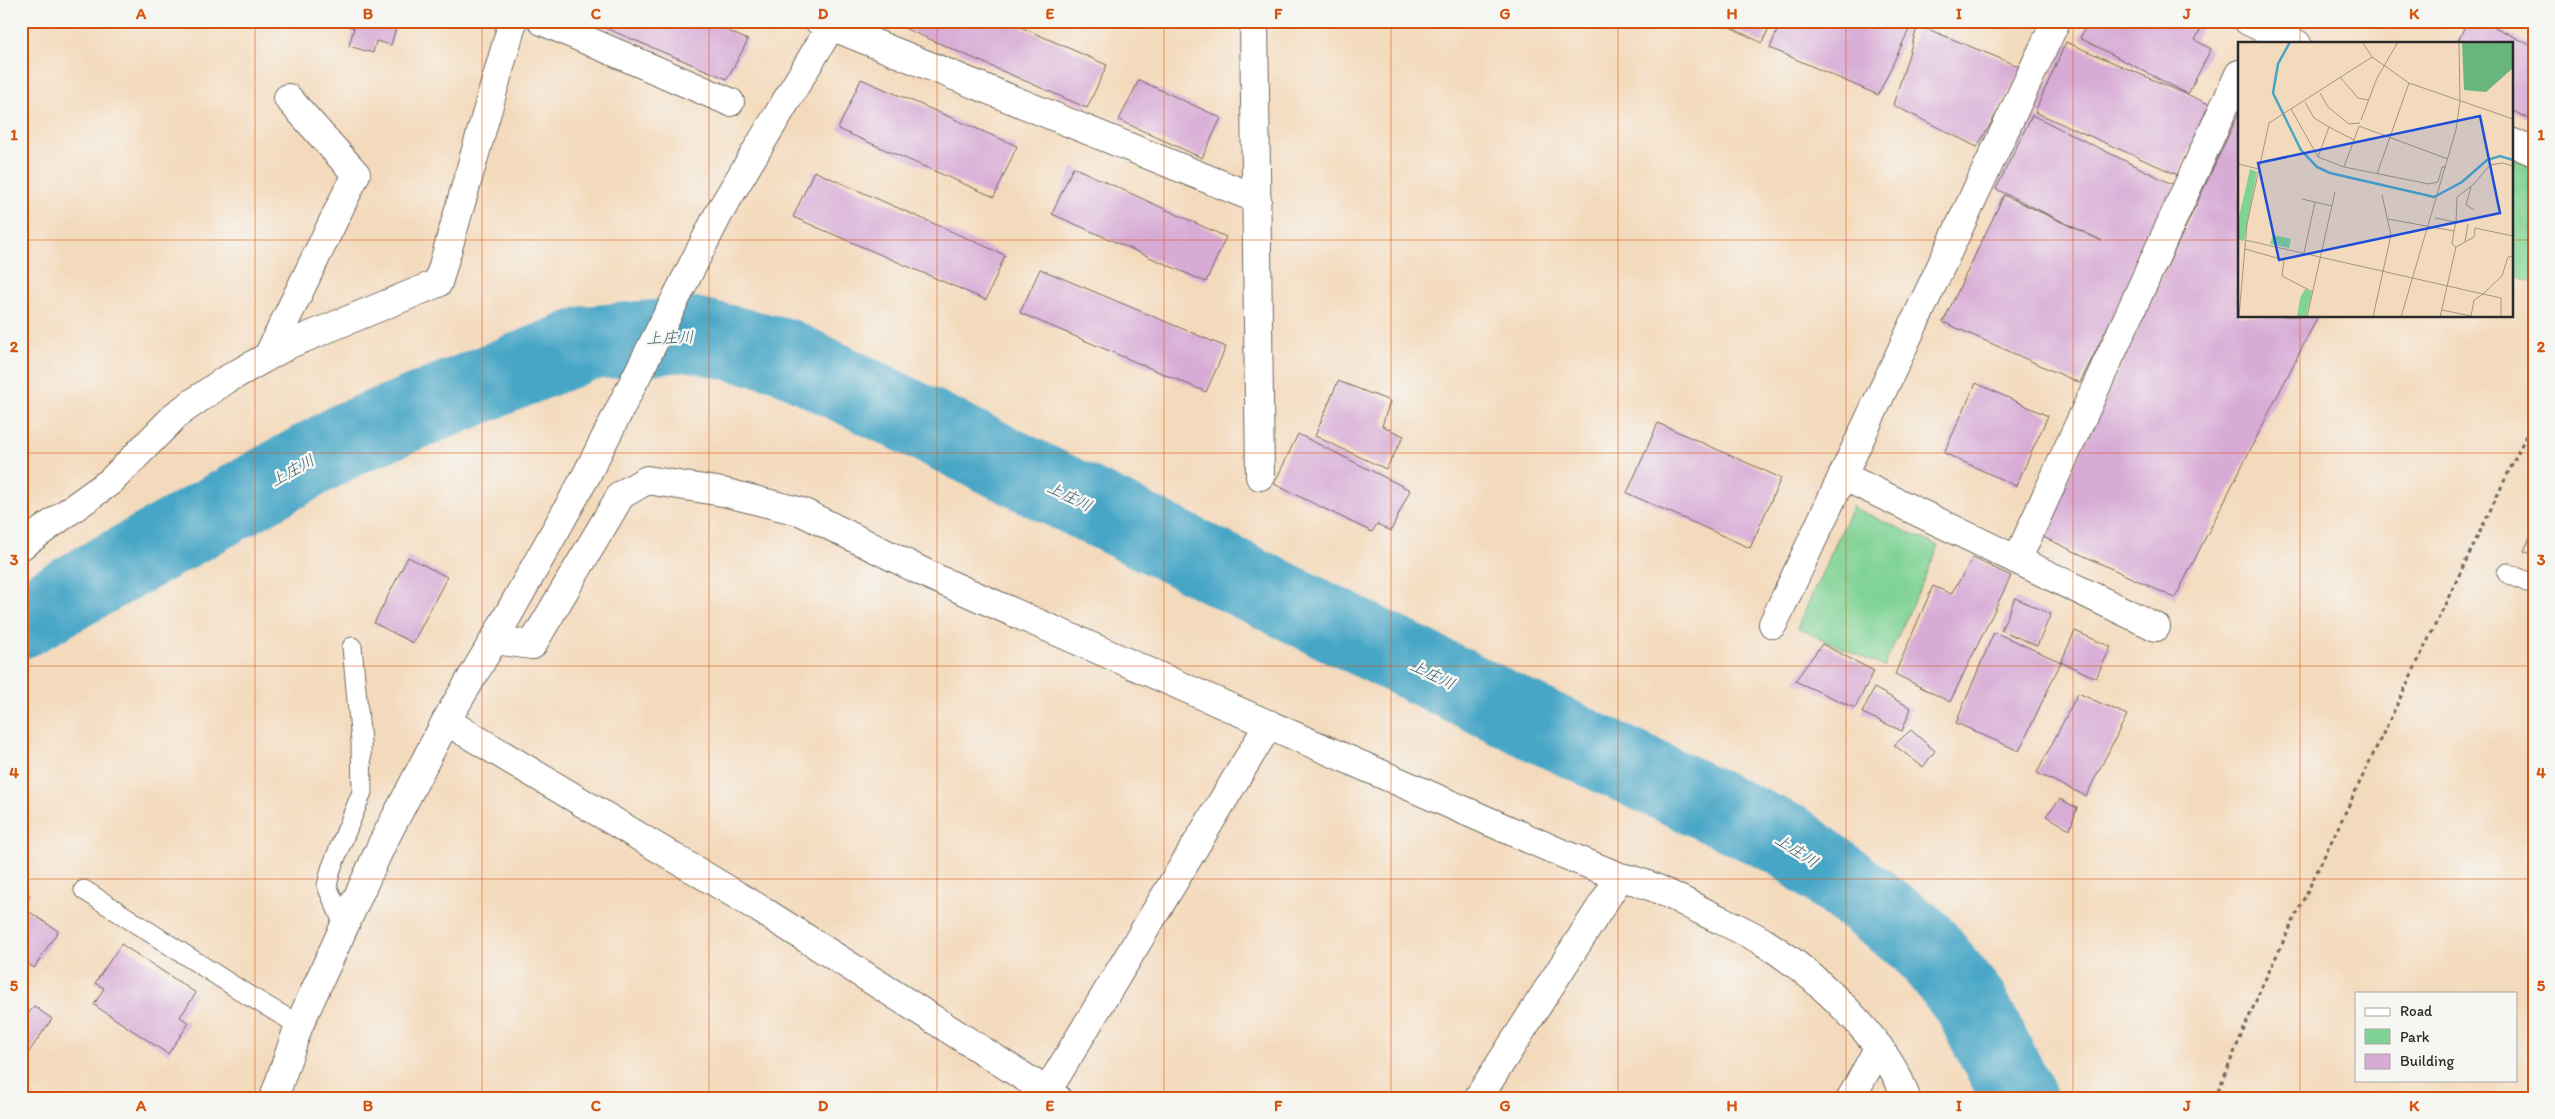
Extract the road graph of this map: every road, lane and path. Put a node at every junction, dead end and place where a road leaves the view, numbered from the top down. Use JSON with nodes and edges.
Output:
{"nodes":[{"id":1,"x":513,"y":21,"type":"edge"},
{"id":2,"x":542,"y":21,"type":"edge"},
{"id":3,"x":1254,"y":21,"type":"edge"},
{"id":4,"x":2056,"y":21,"type":"edge"},
{"id":5,"x":828,"y":23,"type":"edge"},
{"id":6,"x":2254,"y":31,"type":"edge"},
{"id":7,"x":2290,"y":42,"type":"edge"},
{"id":8,"x":2238,"y":76,"type":"edge"},
{"id":9,"x":288,"y":98,"type":"dead end"},
{"id":10,"x":730,"y":102,"type":"dead end"},
{"id":11,"x":2512,"y":142,"type":"edge"},
{"id":12,"x":2534,"y":152,"type":"edge"},
{"id":13,"x":1257,"y":199,"type":"junction"},
{"id":14,"x":268,"y":356,"type":"junction"},
{"id":15,"x":2534,"y":419,"type":"edge"},
{"id":16,"x":1260,"y":476,"type":"dead end"},
{"id":17,"x":1842,"y":476,"type":"junction"},
{"id":18,"x":21,"y":546,"type":"edge"},
{"id":19,"x":2017,"y":560,"type":"junction"},
{"id":20,"x":2507,"y":573,"type":"dead end"},
{"id":21,"x":2534,"y":585,"type":"edge"},
{"id":22,"x":1772,"y":624,"type":"dead end"},
{"id":23,"x":2156,"y":627,"type":"dead end"},
{"id":24,"x":494,"y":640,"type":"junction"},
{"id":25,"x":352,"y":647,"type":"dead end"},
{"id":26,"x":446,"y":721,"type":"junction"},
{"id":27,"x":1269,"y":724,"type":"junction"},
{"id":28,"x":1620,"y":876,"type":"junction"},
{"id":29,"x":84,"y":890,"type":"dead end"},
{"id":30,"x":345,"y":927,"type":"junction"},
{"id":31,"x":299,"y":1025,"type":"junction"},
{"id":32,"x":1879,"y":1047,"type":"junction"},
{"id":33,"x":1049,"y":1096,"type":"edge"},
{"id":34,"x":274,"y":1098,"type":"edge"},
{"id":35,"x":1478,"y":1098,"type":"edge"},
{"id":36,"x":1851,"y":1098,"type":"edge"},
{"id":37,"x":1906,"y":1098,"type":"edge"},
{"id":38,"x":2215,"y":1098,"type":"edge"}],
"edges":[{"from":1,"to":14,"type":"street"},
{"from":2,"to":10,"type":"street"},
{"from":3,"to":13,"type":"street"},
{"from":4,"to":17,"type":"street"},
{"from":5,"to":13,"type":"street"},
{"from":5,"to":24,"type":"street"},
{"from":6,"to":7,"type":"street"},
{"from":8,"to":19,"type":"street"},
{"from":9,"to":14,"type":"street"},
{"from":11,"to":12,"type":"street"},
{"from":13,"to":16,"type":"street"},
{"from":14,"to":18,"type":"street"},
{"from":15,"to":38,"type":"path"},
{"from":17,"to":19,"type":"street"},
{"from":17,"to":22,"type":"street"},
{"from":19,"to":23,"type":"street"},
{"from":20,"to":21,"type":"lane"},
{"from":24,"to":26,"type":"street"},
{"from":24,"to":27,"type":"street"},
{"from":25,"to":30,"type":"lane"},
{"from":26,"to":30,"type":"street"},
{"from":26,"to":33,"type":"street"},
{"from":27,"to":28,"type":"street"},
{"from":27,"to":33,"type":"street"},
{"from":28,"to":32,"type":"street"},
{"from":28,"to":35,"type":"street"},
{"from":29,"to":31,"type":"lane"},
{"from":30,"to":31,"type":"street"},
{"from":31,"to":34,"type":"street"},
{"from":32,"to":36,"type":"street"},
{"from":32,"to":37,"type":"street"}]}
